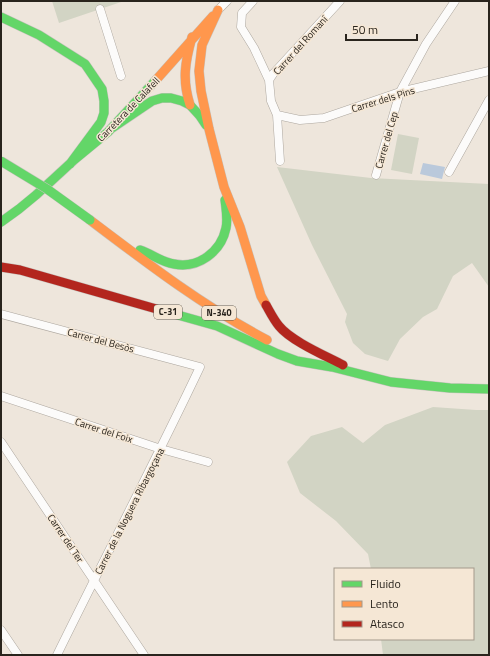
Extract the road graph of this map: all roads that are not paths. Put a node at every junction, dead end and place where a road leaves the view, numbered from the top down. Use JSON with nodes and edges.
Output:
{"nodes":[{"id":1,"x":227,"y":1,"type":"edge"},
{"id":2,"x":253,"y":1,"type":"edge"},
{"id":3,"x":340,"y":1,"type":"edge"},
{"id":4,"x":455,"y":1,"type":"edge"},
{"id":5,"x":100,"y":9,"type":"dead end"},
{"id":6,"x":218,"y":10,"type":"junction"},
{"id":7,"x":1,"y":17,"type":"edge"},
{"id":8,"x":192,"y":38,"type":"junction"},
{"id":9,"x":489,"y":71,"type":"edge"},
{"id":10,"x":121,"y":76,"type":"dead end"},
{"id":11,"x":269,"y":80,"type":"junction"},
{"id":12,"x":400,"y":92,"type":"junction"},
{"id":13,"x":489,"y":100,"type":"edge"},
{"id":14,"x":190,"y":105,"type":"junction"},
{"id":15,"x":277,"y":115,"type":"junction"},
{"id":16,"x":112,"y":128,"type":"junction"},
{"id":17,"x":209,"y":129,"type":"junction"},
{"id":18,"x":1,"y":161,"type":"edge"},
{"id":19,"x":280,"y":161,"type":"dead end"},
{"id":20,"x":70,"y":164,"type":"junction"},
{"id":21,"x":449,"y":172,"type":"dead end"},
{"id":22,"x":376,"y":175,"type":"dead end"},
{"id":23,"x":224,"y":187,"type":"junction"},
{"id":24,"x":1,"y":222,"type":"edge"},
{"id":25,"x":117,"y":240,"type":"junction"},
{"id":26,"x":1,"y":267,"type":"edge"},
{"id":27,"x":1,"y":314,"type":"edge"},
{"id":28,"x":200,"y":367,"type":"joint"},
{"id":29,"x":332,"y":367,"type":"junction"},
{"id":30,"x":359,"y":374,"type":"junction"},
{"id":31,"x":489,"y":389,"type":"edge"},
{"id":32,"x":1,"y":396,"type":"edge"},
{"id":33,"x":1,"y":442,"type":"edge"},
{"id":34,"x":161,"y":449,"type":"junction"},
{"id":35,"x":208,"y":462,"type":"dead end"},
{"id":36,"x":94,"y":580,"type":"junction"},
{"id":37,"x":1,"y":630,"type":"edge"},
{"id":38,"x":18,"y":655,"type":"edge"},
{"id":39,"x":57,"y":655,"type":"edge"},
{"id":40,"x":144,"y":655,"type":"edge"}],
"edges":[{"from":1,"to":6,"type":"street","name":"Carretera de Calafell"},
{"from":2,"to":11,"type":"street"},
{"from":3,"to":11,"type":"street","name":"Carrer del Romaní"},
{"from":4,"to":12,"type":"street","name":"Carrer del Cep"},
{"from":5,"to":10,"type":"street"},
{"from":6,"to":8,"type":"main road","name":"Carretera de Calafell"},
{"from":6,"to":17,"type":"main road"},
{"from":7,"to":20,"type":"main road"},
{"from":8,"to":14,"type":"main road"},
{"from":8,"to":16,"type":"main road","name":"Carretera de Calafell"},
{"from":9,"to":12,"type":"street","name":"Carrer dels Pins"},
{"from":11,"to":15,"type":"street","name":"Carrer del Romaní"},
{"from":12,"to":15,"type":"street","name":"Carrer dels Pins"},
{"from":12,"to":22,"type":"street","name":"Carrer del Cep"},
{"from":13,"to":21,"type":"street"},
{"from":14,"to":16,"type":"main road"},
{"from":14,"to":17,"type":"main road"},
{"from":15,"to":19,"type":"street","name":"Carrer del Romaní"},
{"from":16,"to":20,"type":"main road","name":"Carretera de Calafell"},
{"from":17,"to":23,"type":"main road"},
{"from":18,"to":25,"type":"main road","number":"N-340","bridge":true},
{"from":20,"to":24,"type":"main road","name":"Carretera de Calafell"},
{"from":23,"to":25,"type":"main road"},
{"from":23,"to":30,"type":"main road"},
{"from":25,"to":29,"type":"main road","number":"N-340"},
{"from":26,"to":29,"type":"main road","number":"C-31"},
{"from":27,"to":28,"type":"street","name":"Carrer del Besòs"},
{"from":28,"to":34,"type":"street","name":"Carrer de la Noguera Ribargoçana"},
{"from":29,"to":30,"type":"main road","number":"N-340"},
{"from":30,"to":31,"type":"main road","number":"N-340"},
{"from":32,"to":34,"type":"street","name":"Carrer del Foix"},
{"from":33,"to":36,"type":"street","name":"Carrer del Ter"},
{"from":34,"to":35,"type":"street","name":"Carrer del Foix"},
{"from":34,"to":36,"type":"street","name":"Carrer de la Noguera Ribargoçana"},
{"from":36,"to":39,"type":"street","name":"Carrer de la Noguera Ribargoçana"},
{"from":36,"to":40,"type":"street","name":"Carrer del Ter"},
{"from":37,"to":38,"type":"street"}]}
